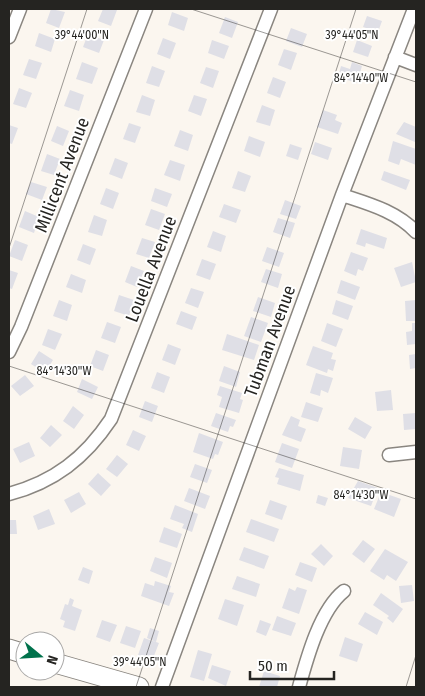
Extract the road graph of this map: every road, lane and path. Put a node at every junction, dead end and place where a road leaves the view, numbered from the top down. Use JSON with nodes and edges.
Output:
{"nodes":[{"id":1,"x":20,"y":9,"type":"edge"},
{"id":2,"x":146,"y":9,"type":"edge"},
{"id":3,"x":270,"y":9,"type":"edge"},
{"id":4,"x":414,"y":9,"type":"edge"},
{"id":5,"x":9,"y":37,"type":"edge"},
{"id":6,"x":396,"y":57,"type":"junction"},
{"id":7,"x":416,"y":65,"type":"edge"},
{"id":8,"x":342,"y":195,"type":"junction"},
{"id":9,"x":416,"y":232,"type":"edge"},
{"id":10,"x":9,"y":352,"type":"edge"},
{"id":11,"x":416,"y":452,"type":"edge"},
{"id":12,"x":389,"y":455,"type":"dead end"},
{"id":13,"x":9,"y":494,"type":"edge"},
{"id":14,"x":344,"y":591,"type":"dead end"},
{"id":15,"x":65,"y":666,"type":"edge"},
{"id":16,"x":139,"y":687,"type":"edge"},
{"id":17,"x":162,"y":687,"type":"edge"},
{"id":18,"x":299,"y":687,"type":"edge"}],
"edges":[{"from":1,"to":5,"type":"street"},
{"from":2,"to":10,"type":"street","name":"Millicent Avenue"},
{"from":3,"to":13,"type":"street","name":"Louella Avenue"},
{"from":4,"to":6,"type":"street","name":"Tubman Avenue"},
{"from":6,"to":7,"type":"street"},
{"from":6,"to":8,"type":"street","name":"Tubman Avenue"},
{"from":8,"to":9,"type":"street"},
{"from":8,"to":17,"type":"street","name":"Tubman Avenue"},
{"from":11,"to":12,"type":"street"},
{"from":14,"to":18,"type":"street"},
{"from":15,"to":16,"type":"street"}]}
